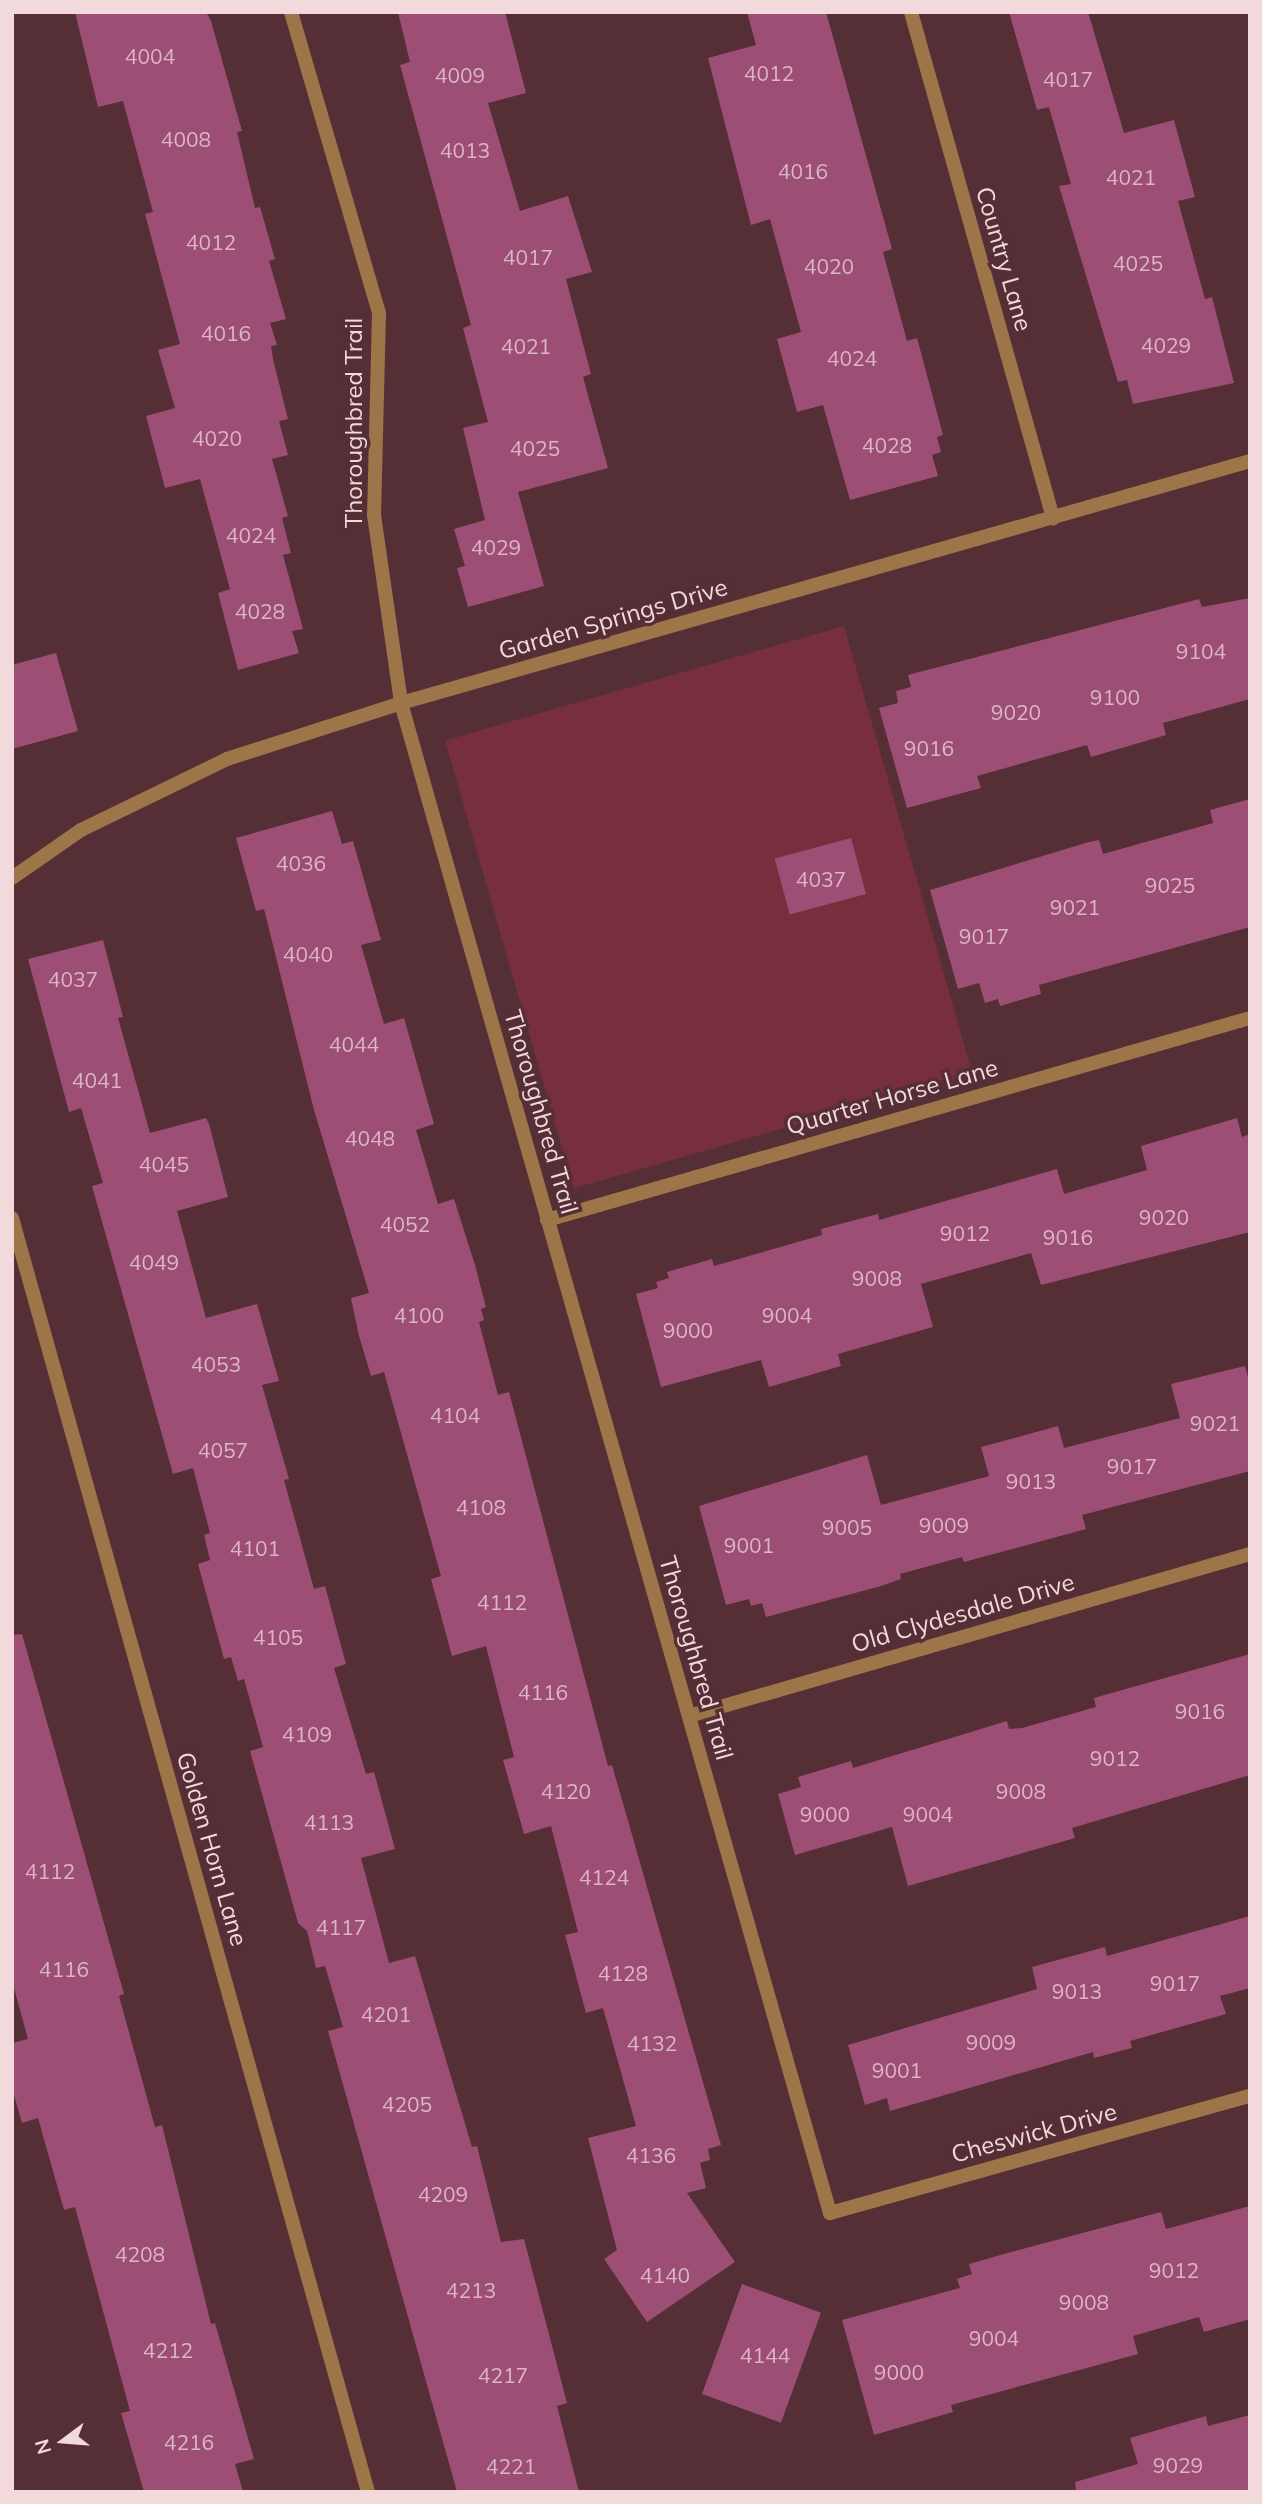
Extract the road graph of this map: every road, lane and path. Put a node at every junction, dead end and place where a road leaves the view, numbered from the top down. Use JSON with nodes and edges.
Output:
{"nodes":[{"id":1,"x":291,"y":12,"type":"edge"},
{"id":2,"x":911,"y":12,"type":"edge"},
{"id":3,"x":1250,"y":461,"type":"edge"},
{"id":4,"x":1053,"y":518,"type":"junction"},
{"id":5,"x":401,"y":704,"type":"junction"},
{"id":6,"x":12,"y":878,"type":"edge"},
{"id":7,"x":1250,"y":1018,"type":"edge"},
{"id":8,"x":12,"y":1218,"type":"edge"},
{"id":9,"x":547,"y":1220,"type":"junction"},
{"id":10,"x":1250,"y":1554,"type":"edge"},
{"id":11,"x":689,"y":1716,"type":"junction"},
{"id":12,"x":1250,"y":2096,"type":"edge"},
{"id":13,"x":830,"y":2213,"type":"joint"},
{"id":14,"x":368,"y":2492,"type":"edge"}],
"edges":[{"from":1,"to":5,"type":"street","name":"Thoroughbred Trail"},
{"from":2,"to":4,"type":"street","name":"Country Lane"},
{"from":3,"to":4,"type":"street","name":"Garden Springs Drive"},
{"from":4,"to":5,"type":"street","name":"Garden Springs Drive"},
{"from":5,"to":6,"type":"street","name":"Garden Springs Drive"},
{"from":5,"to":9,"type":"street","name":"Thoroughbred Trail"},
{"from":7,"to":9,"type":"street","name":"Quarter Horse Lane"},
{"from":8,"to":14,"type":"street","name":"Golden Horn Lane"},
{"from":9,"to":11,"type":"street","name":"Thoroughbred Trail"},
{"from":10,"to":11,"type":"street","name":"Old Clydesdale Drive"},
{"from":11,"to":13,"type":"street","name":"Thoroughbred Trail"},
{"from":12,"to":13,"type":"street","name":"Cheswick Drive"}]}
